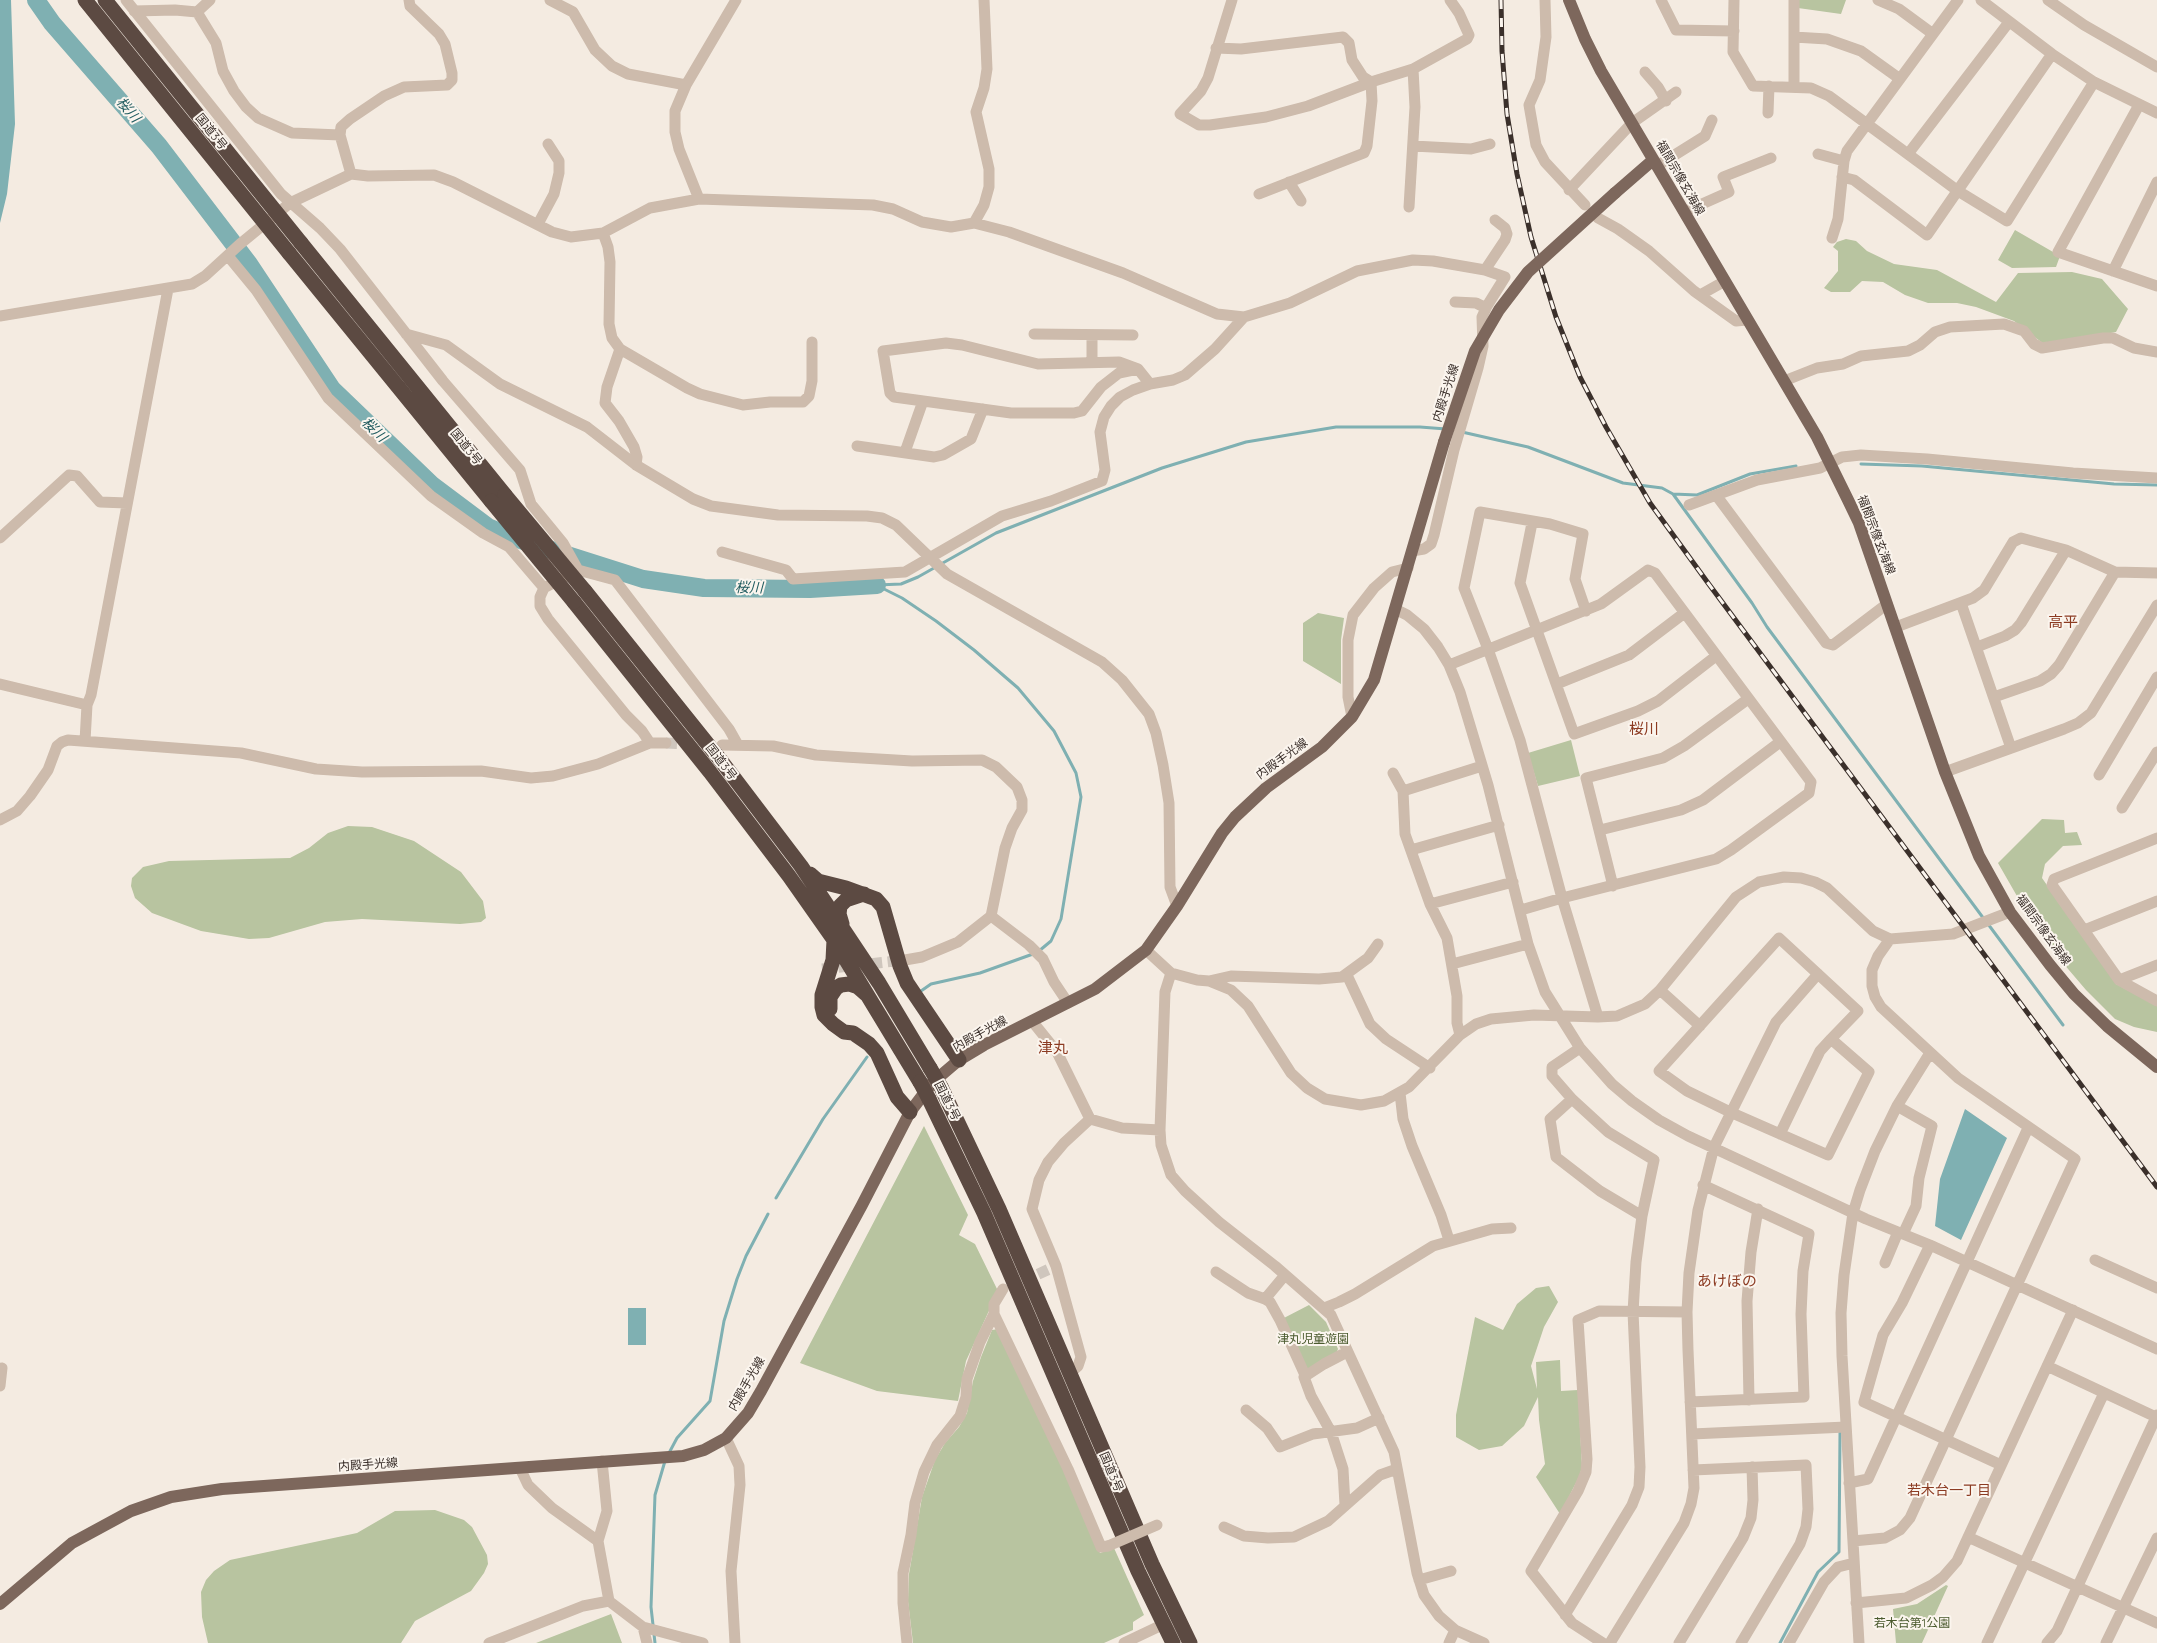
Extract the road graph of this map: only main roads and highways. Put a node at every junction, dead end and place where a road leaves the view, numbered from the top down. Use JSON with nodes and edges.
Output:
{"nodes":[{"id":1,"x":85,"y":0,"type":"edge"},
{"id":2,"x":105,"y":0,"type":"edge"},
{"id":3,"x":1569,"y":0,"type":"edge"},
{"id":4,"x":1655,"y":163,"type":"junction"},
{"id":5,"x":498,"y":498,"type":"junction"},
{"id":6,"x":801,"y":866,"type":"junction"},
{"id":7,"x":864,"y":894,"type":"junction"},
{"id":8,"x":843,"y":927,"type":"junction"},
{"id":9,"x":834,"y":940,"type":"junction"},
{"id":10,"x":870,"y":997,"type":"junction"},
{"id":11,"x":853,"y":1033,"type":"junction"},
{"id":12,"x":959,"y":1060,"type":"junction"},
{"id":13,"x":2157,"y":1067,"type":"edge"},
{"id":14,"x":910,"y":1112,"type":"junction"},
{"id":15,"x":0,"y":1604,"type":"edge"},
{"id":16,"x":1173,"y":1643,"type":"edge"},
{"id":17,"x":1190,"y":1643,"type":"edge"}],
"edges":[{"from":1,"to":5,"type":"highway","name":"国道3号","bridge":true},
{"from":2,"to":5,"type":"highway","name":"国道3号","bridge":true},
{"from":3,"to":4,"type":"main road","name":"福間宗像玄海線"},
{"from":4,"to":12,"type":"main road","name":"内殿手光線","bridge":true},
{"from":4,"to":13,"type":"main road","name":"福間宗像玄海線"},
{"from":5,"to":6,"type":"highway","name":"国道3号","bridge":true},
{"from":5,"to":9,"type":"highway","name":"国道3号","bridge":true},
{"from":6,"to":7,"type":"highway"},
{"from":6,"to":8,"type":"highway","name":"国道3号"},
{"from":7,"to":8,"type":"highway"},
{"from":7,"to":12,"type":"highway"},
{"from":8,"to":17,"type":"highway","name":"国道3号","bridge":true},
{"from":9,"to":10,"type":"highway","name":"国道3号"},
{"from":9,"to":11,"type":"highway"},
{"from":10,"to":11,"type":"highway"},
{"from":10,"to":16,"type":"highway","name":"国道3号","bridge":true},
{"from":11,"to":14,"type":"highway"},
{"from":12,"to":14,"type":"main road","name":"内殿手光線"},
{"from":14,"to":15,"type":"main road","name":"内殿手光線"}]}
